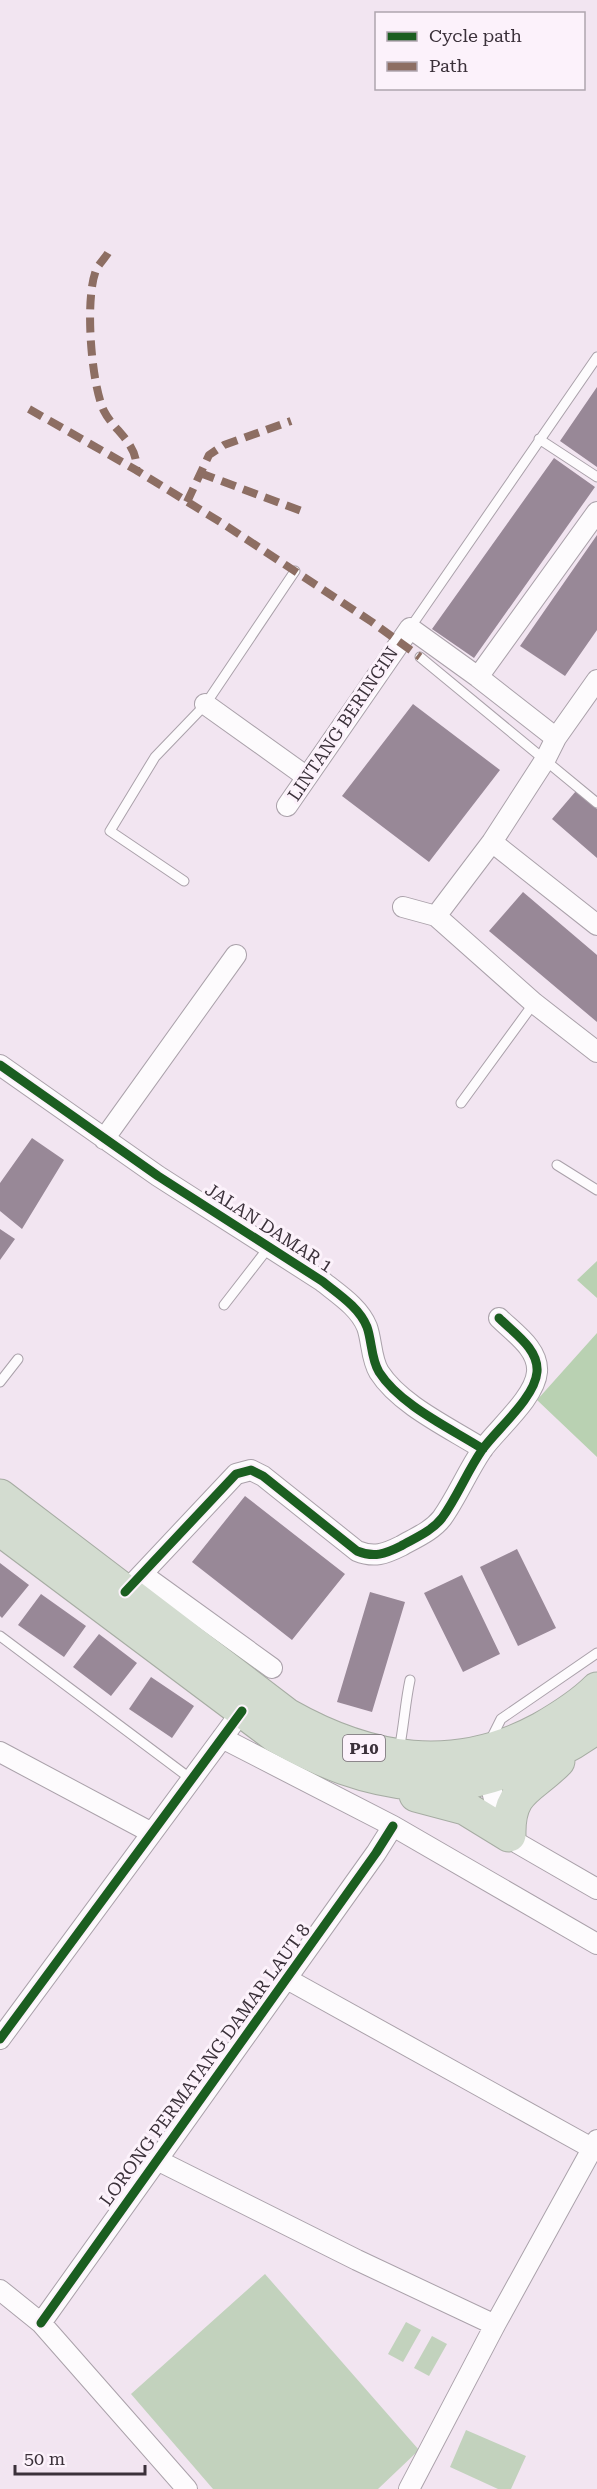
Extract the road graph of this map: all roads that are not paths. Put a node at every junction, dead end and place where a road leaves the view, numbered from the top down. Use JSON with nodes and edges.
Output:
{"nodes":[{"id":1,"x":597,"y":357,"type":"edge"},
{"id":2,"x":539,"y":439,"type":"junction"},
{"id":3,"x":597,"y":477,"type":"edge"},
{"id":4,"x":597,"y":512,"type":"edge"},
{"id":5,"x":295,"y":571,"type":"dead end"},
{"id":6,"x":405,"y":635,"type":"junction"},
{"id":7,"x":420,"y":657,"type":"dead end"},
{"id":8,"x":478,"y":677,"type":"junction"},
{"id":9,"x":597,"y":680,"type":"edge"},
{"id":10,"x":205,"y":704,"type":"junction"},
{"id":11,"x":556,"y":738,"type":"junction"},
{"id":12,"x":545,"y":760,"type":"junction"},
{"id":13,"x":307,"y":777,"type":"junction"},
{"id":14,"x":597,"y":803,"type":"edge"},
{"id":15,"x":286,"y":806,"type":"dead end"},
{"id":16,"x":492,"y":842,"type":"junction"},
{"id":17,"x":184,"y":881,"type":"dead end"},
{"id":18,"x":403,"y":907,"type":"dead end"},
{"id":19,"x":436,"y":916,"type":"junction"},
{"id":20,"x":597,"y":926,"type":"edge"},
{"id":21,"x":236,"y":955,"type":"dead end"},
{"id":22,"x":534,"y":1003,"type":"junction"},
{"id":23,"x":597,"y":1052,"type":"edge"},
{"id":24,"x":0,"y":1065,"type":"edge"},
{"id":25,"x":460,"y":1103,"type":"dead end"},
{"id":26,"x":104,"y":1139,"type":"junction"},
{"id":27,"x":557,"y":1165,"type":"dead end"},
{"id":28,"x":597,"y":1190,"type":"edge"},
{"id":29,"x":268,"y":1247,"type":"junction"},
{"id":30,"x":224,"y":1305,"type":"dead end"},
{"id":31,"x":499,"y":1318,"type":"dead end"},
{"id":32,"x":18,"y":1359,"type":"dead end"},
{"id":33,"x":0,"y":1382,"type":"edge"},
{"id":34,"x":483,"y":1449,"type":"junction"},
{"id":35,"x":0,"y":1496,"type":"edge"},
{"id":36,"x":0,"y":1529,"type":"edge"},
{"id":37,"x":133,"y":1583,"type":"junction"},
{"id":38,"x":0,"y":1636,"type":"edge"},
{"id":39,"x":597,"y":1653,"type":"edge"},
{"id":40,"x":272,"y":1668,"type":"dead end"},
{"id":41,"x":410,"y":1680,"type":"dead end"},
{"id":42,"x":597,"y":1689,"type":"edge"},
{"id":43,"x":242,"y":1711,"type":"junction"},
{"id":44,"x":585,"y":1735,"type":"edge"},
{"id":45,"x":222,"y":1738,"type":"junction"},
{"id":46,"x":0,"y":1752,"type":"edge"},
{"id":47,"x":486,"y":1765,"type":"junction"},
{"id":48,"x":392,"y":1768,"type":"junction"},
{"id":49,"x":191,"y":1779,"type":"junction"},
{"id":50,"x":393,"y":1826,"type":"junction"},
{"id":51,"x":152,"y":1833,"type":"junction"},
{"id":52,"x":509,"y":1835,"type":"junction"},
{"id":53,"x":597,"y":1889,"type":"edge"},
{"id":54,"x":597,"y":1944,"type":"edge"},
{"id":55,"x":286,"y":1979,"type":"junction"},
{"id":56,"x":0,"y":2039,"type":"edge"},
{"id":57,"x":595,"y":2147,"type":"edge"},
{"id":58,"x":157,"y":2160,"type":"junction"},
{"id":59,"x":0,"y":2290,"type":"edge"},
{"id":60,"x":41,"y":2323,"type":"junction"},
{"id":61,"x":495,"y":2325,"type":"junction"},
{"id":62,"x":187,"y":2489,"type":"edge"},
{"id":63,"x":409,"y":2489,"type":"edge"}],
"edges":[{"from":1,"to":2,"type":"lane"},
{"from":2,"to":3,"type":"lane"},
{"from":2,"to":6,"type":"lane"},
{"from":4,"to":8,"type":"street"},
{"from":5,"to":10,"type":"lane"},
{"from":6,"to":8,"type":"street"},
{"from":6,"to":13,"type":"street","name":"LINTANG BERINGIN"},
{"from":7,"to":12,"type":"lane"},
{"from":8,"to":11,"type":"street"},
{"from":9,"to":11,"type":"street"},
{"from":10,"to":13,"type":"street"},
{"from":10,"to":17,"type":"lane"},
{"from":11,"to":12,"type":"street"},
{"from":12,"to":14,"type":"lane"},
{"from":12,"to":16,"type":"street"},
{"from":13,"to":15,"type":"street","name":"LINTANG BERINGIN"},
{"from":16,"to":19,"type":"street"},
{"from":16,"to":20,"type":"street"},
{"from":18,"to":19,"type":"street"},
{"from":19,"to":22,"type":"street"},
{"from":21,"to":26,"type":"street"},
{"from":22,"to":23,"type":"street"},
{"from":22,"to":25,"type":"lane"},
{"from":24,"to":26,"type":"street","name":"JALAN DAMAR 1"},
{"from":26,"to":29,"type":"street","name":"JALAN DAMAR 1"},
{"from":27,"to":28,"type":"lane"},
{"from":29,"to":30,"type":"lane"},
{"from":29,"to":34,"type":"street","name":"JALAN DAMAR 1"},
{"from":31,"to":34,"type":"street"},
{"from":32,"to":33,"type":"lane"},
{"from":34,"to":37,"type":"street"},
{"from":35,"to":37,"type":"highway","number":"P10"},
{"from":36,"to":43,"type":"highway","number":"P10"},
{"from":37,"to":40,"type":"street"},
{"from":37,"to":48,"type":"highway","number":"P10"},
{"from":38,"to":49,"type":"lane"},
{"from":39,"to":47,"type":"lane"},
{"from":41,"to":48,"type":"lane"},
{"from":42,"to":47,"type":"highway","number":"P10"},
{"from":43,"to":45,"type":"street"},
{"from":43,"to":48,"type":"highway","number":"P10"},
{"from":44,"to":47,"type":"highway","number":"P10"},
{"from":44,"to":52,"type":"highway"},
{"from":45,"to":49,"type":"street"},
{"from":45,"to":50,"type":"street"},
{"from":46,"to":51,"type":"street"},
{"from":47,"to":48,"type":"highway","number":"P10"},
{"from":47,"to":52,"type":"street"},
{"from":48,"to":52,"type":"highway"},
{"from":49,"to":51,"type":"street"},
{"from":50,"to":54,"type":"street"},
{"from":50,"to":55,"type":"street","name":"LORONG PERMATANG DAMAR LAUT 8"},
{"from":51,"to":56,"type":"street"},
{"from":52,"to":53,"type":"street"},
{"from":55,"to":57,"type":"street"},
{"from":55,"to":58,"type":"street","name":"LORONG PERMATANG DAMAR LAUT 8"},
{"from":57,"to":61,"type":"street"},
{"from":58,"to":60,"type":"street","name":"LORONG PERMATANG DAMAR LAUT 8"},
{"from":58,"to":61,"type":"street"},
{"from":59,"to":60,"type":"street"},
{"from":60,"to":62,"type":"street"},
{"from":61,"to":63,"type":"street"}]}
